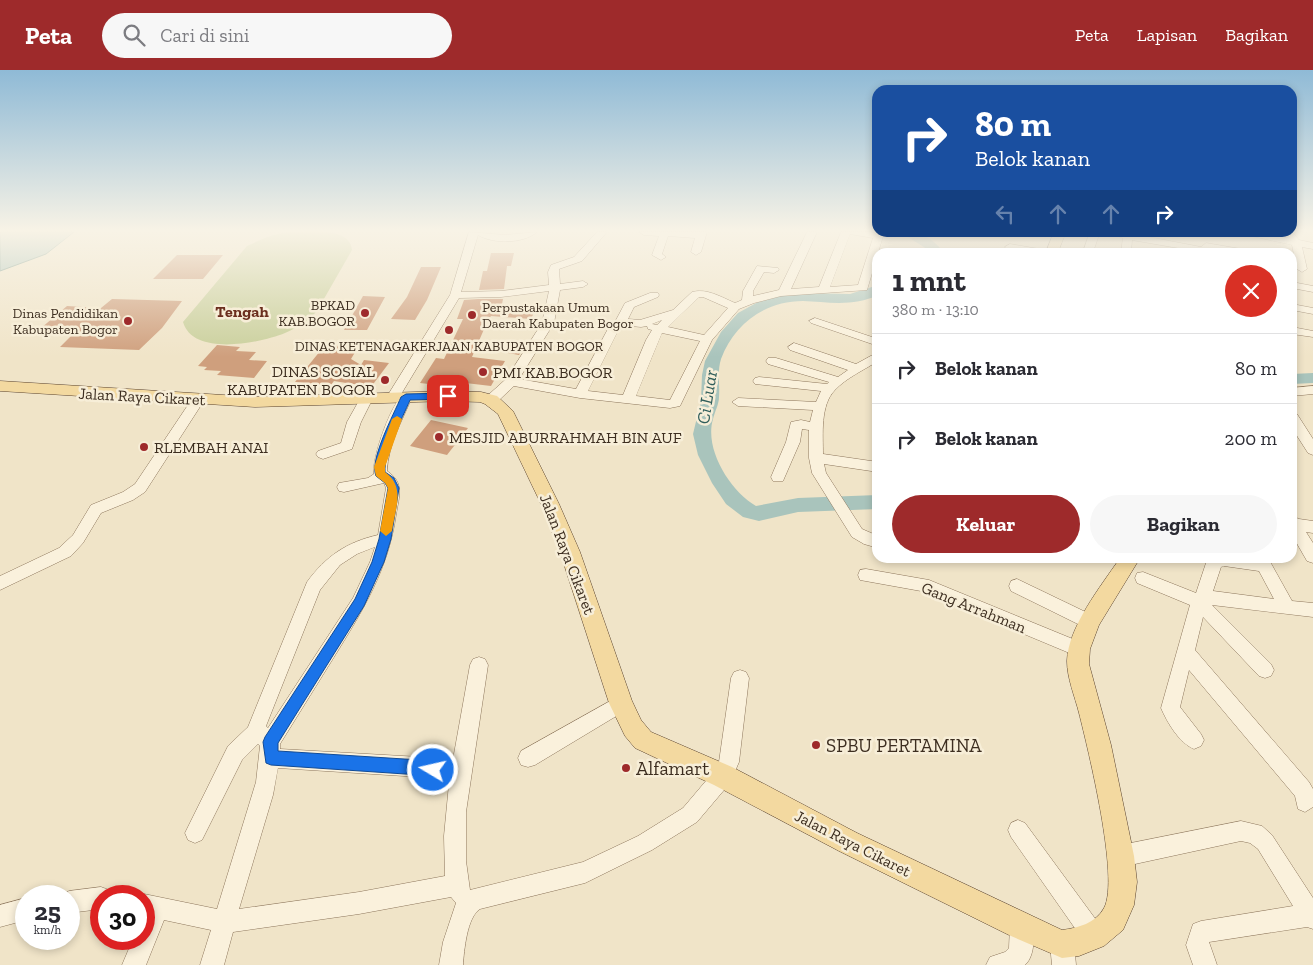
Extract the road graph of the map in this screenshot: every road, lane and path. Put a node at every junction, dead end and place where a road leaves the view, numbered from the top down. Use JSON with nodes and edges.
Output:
{"nodes":[{"id":1,"x":461,"y":274,"type":"edge"},
{"id":2,"x":553,"y":274,"type":"edge"},
{"id":3,"x":758,"y":274,"type":"edge"},
{"id":4,"x":793,"y":274,"type":"edge"},
{"id":5,"x":830,"y":274,"type":"edge"},
{"id":6,"x":867,"y":274,"type":"edge"},
{"id":7,"x":583,"y":284,"type":"dead end"},
{"id":8,"x":1297,"y":286,"type":"edge"},
{"id":9,"x":555,"y":288,"type":"junction"},
{"id":10,"x":1313,"y":289,"type":"edge"},
{"id":11,"x":824,"y":290,"type":"junction"},
{"id":12,"x":784,"y":292,"type":"junction"},
{"id":13,"x":454,"y":295,"type":"junction"},
{"id":14,"x":654,"y":295,"type":"dead end"},
{"id":15,"x":747,"y":300,"type":"junction"},
{"id":16,"x":735,"y":307,"type":"junction"},
{"id":17,"x":1297,"y":308,"type":"edge"},
{"id":18,"x":682,"y":309,"type":"junction"},
{"id":19,"x":1313,"y":311,"type":"edge"},
{"id":20,"x":816,"y":321,"type":"dead end"},
{"id":21,"x":620,"y":322,"type":"junction"},
{"id":22,"x":641,"y":324,"type":"junction"},
{"id":23,"x":659,"y":329,"type":"junction"},
{"id":24,"x":1297,"y":331,"type":"edge"},
{"id":25,"x":1313,"y":334,"type":"edge"},
{"id":26,"x":707,"y":339,"type":"junction"},
{"id":27,"x":872,"y":341,"type":"edge"},
{"id":28,"x":794,"y":346,"type":"dead end"},
{"id":29,"x":772,"y":361,"type":"dead end"},
{"id":30,"x":866,"y":367,"type":"edge"},
{"id":31,"x":759,"y":381,"type":"dead end"},
{"id":32,"x":511,"y":382,"type":"junction"},
{"id":33,"x":834,"y":384,"type":"junction"},
{"id":34,"x":0,"y":386,"type":"edge"},
{"id":35,"x":1313,"y":390,"type":"edge"},
{"id":36,"x":1297,"y":392,"type":"edge"},
{"id":37,"x":580,"y":394,"type":"junction"},
{"id":38,"x":399,"y":398,"type":"junction"},
{"id":39,"x":199,"y":399,"type":"junction"},
{"id":40,"x":628,"y":399,"type":"junction"},
{"id":41,"x":366,"y":400,"type":"junction"},
{"id":42,"x":492,"y":400,"type":"junction"},
{"id":43,"x":738,"y":402,"type":"dead end"},
{"id":44,"x":820,"y":406,"type":"junction"},
{"id":45,"x":1297,"y":424,"type":"edge"},
{"id":46,"x":816,"y":427,"type":"junction"},
{"id":47,"x":1312,"y":446,"type":"edge"},
{"id":48,"x":323,"y":454,"type":"dead end"},
{"id":49,"x":816,"y":458,"type":"junction"},
{"id":50,"x":872,"y":466,"type":"edge"},
{"id":51,"x":382,"y":476,"type":"junction"},
{"id":52,"x":778,"y":477,"type":"dead end"},
{"id":53,"x":344,"y":487,"type":"dead end"},
{"id":54,"x":1297,"y":524,"type":"edge"},
{"id":55,"x":1313,"y":527,"type":"edge"},
{"id":56,"x":1297,"y":530,"type":"edge"},
{"id":57,"x":385,"y":539,"type":"junction"},
{"id":58,"x":872,"y":541,"type":"edge"},
{"id":59,"x":1313,"y":557,"type":"edge"},
{"id":60,"x":1127,"y":563,"type":"edge"},
{"id":61,"x":1216,"y":563,"type":"edge"},
{"id":62,"x":1263,"y":563,"type":"edge"},
{"id":63,"x":866,"y":575,"type":"dead end"},
{"id":64,"x":1144,"y":578,"type":"dead end"},
{"id":65,"x":0,"y":583,"type":"edge"},
{"id":66,"x":1016,"y":586,"type":"dead end"},
{"id":67,"x":1201,"y":600,"type":"junction"},
{"id":68,"x":1287,"y":607,"type":"junction"},
{"id":69,"x":1313,"y":610,"type":"edge"},
{"id":70,"x":1090,"y":622,"type":"junction"},
{"id":71,"x":1079,"y":649,"type":"junction"},
{"id":72,"x":1186,"y":653,"type":"junction"},
{"id":73,"x":479,"y":665,"type":"dead end"},
{"id":74,"x":1265,"y":670,"type":"dead end"},
{"id":75,"x":740,"y":678,"type":"dead end"},
{"id":76,"x":621,"y":703,"type":"junction"},
{"id":77,"x":1194,"y":740,"type":"dead end"},
{"id":78,"x":266,"y":744,"type":"junction"},
{"id":79,"x":528,"y":758,"type":"dead end"},
{"id":80,"x":723,"y":776,"type":"junction"},
{"id":81,"x":460,"y":777,"type":"junction"},
{"id":82,"x":1305,"y":802,"type":"dead end"},
{"id":83,"x":1018,"y":830,"type":"dead end"},
{"id":84,"x":195,"y":833,"type":"dead end"},
{"id":85,"x":1121,"y":856,"type":"junction"},
{"id":86,"x":461,"y":895,"type":"junction"},
{"id":87,"x":155,"y":908,"type":"edge"},
{"id":88,"x":15,"y":911,"type":"edge"},
{"id":89,"x":0,"y":916,"type":"edge"},
{"id":90,"x":1312,"y":917,"type":"edge"},
{"id":91,"x":225,"y":922,"type":"junction"},
{"id":92,"x":1021,"y":926,"type":"junction"},
{"id":93,"x":1094,"y":936,"type":"junction"},
{"id":94,"x":138,"y":950,"type":"edge"},
{"id":95,"x":1063,"y":954,"type":"edge"},
{"id":96,"x":134,"y":965,"type":"edge"},
{"id":97,"x":212,"y":965,"type":"edge"},
{"id":98,"x":451,"y":965,"type":"edge"},
{"id":99,"x":998,"y":965,"type":"edge"},
{"id":100,"x":1205,"y":965,"type":"edge"}],
"edges":[{"from":1,"to":13,"type":"street"},
{"from":2,"to":9,"type":"street"},
{"from":3,"to":15,"type":"street"},
{"from":4,"to":12,"type":"street"},
{"from":5,"to":11,"type":"street"},
{"from":6,"to":11,"type":"street"},
{"from":7,"to":9,"type":"street"},
{"from":8,"to":10,"type":"street"},
{"from":9,"to":13,"type":"street"},
{"from":9,"to":32,"type":"street"},
{"from":11,"to":12,"type":"street"},
{"from":12,"to":15,"type":"street"},
{"from":13,"to":38,"type":"street"},
{"from":14,"to":21,"type":"street"},
{"from":15,"to":16,"type":"street"},
{"from":16,"to":18,"type":"street"},
{"from":16,"to":26,"type":"street"},
{"from":17,"to":19,"type":"street"},
{"from":18,"to":22,"type":"street"},
{"from":18,"to":23,"type":"street"},
{"from":20,"to":27,"type":"street"},
{"from":21,"to":22,"type":"street"},
{"from":21,"to":37,"type":"street"},
{"from":22,"to":23,"type":"street"},
{"from":23,"to":26,"type":"street"},
{"from":23,"to":40,"type":"street"},
{"from":24,"to":25,"type":"street"},
{"from":26,"to":40,"type":"street"},
{"from":28,"to":30,"type":"street"},
{"from":29,"to":33,"type":"street"},
{"from":30,"to":33,"type":"street"},
{"from":31,"to":33,"type":"street"},
{"from":32,"to":37,"type":"street"},
{"from":32,"to":42,"type":"street"},
{"from":33,"to":44,"type":"street"},
{"from":34,"to":39,"type":"main road","name":"Jalan Raya Cikaret"},
{"from":35,"to":36,"type":"street"},
{"from":37,"to":40,"type":"street"},
{"from":38,"to":41,"type":"main road","name":"Jalan Raya Cikaret"},
{"from":38,"to":42,"type":"main road","name":"Jalan Raya Cikaret"},
{"from":38,"to":51,"type":"street"},
{"from":39,"to":41,"type":"main road","name":"Jalan Raya Cikaret"},
{"from":39,"to":65,"type":"street"},
{"from":41,"to":48,"type":"street"},
{"from":42,"to":76,"type":"main road","name":"Jalan Raya Cikaret"},
{"from":43,"to":44,"type":"street"},
{"from":44,"to":46,"type":"street"},
{"from":45,"to":47,"type":"street"},
{"from":46,"to":49,"type":"street"},
{"from":46,"to":52,"type":"street"},
{"from":49,"to":50,"type":"street"},
{"from":49,"to":58,"type":"street"},
{"from":51,"to":53,"type":"street"},
{"from":51,"to":57,"type":"street"},
{"from":54,"to":55,"type":"street"},
{"from":56,"to":59,"type":"street"},
{"from":57,"to":78,"type":"street"},
{"from":57,"to":78,"type":"street"},
{"from":60,"to":70,"type":"main road"},
{"from":61,"to":67,"type":"street"},
{"from":62,"to":68,"type":"street"},
{"from":63,"to":71,"type":"street","name":"Gang Arrahman"},
{"from":64,"to":67,"type":"street"},
{"from":66,"to":70,"type":"street"},
{"from":67,"to":68,"type":"street"},
{"from":67,"to":72,"type":"street"},
{"from":67,"to":74,"type":"street"},
{"from":68,"to":69,"type":"street"},
{"from":70,"to":71,"type":"main road"},
{"from":71,"to":85,"type":"main road"},
{"from":72,"to":77,"type":"street"},
{"from":72,"to":82,"type":"street"},
{"from":73,"to":81,"type":"street"},
{"from":75,"to":80,"type":"street"},
{"from":76,"to":79,"type":"street"},
{"from":76,"to":80,"type":"main road","name":"Jalan Raya Cikaret"},
{"from":78,"to":81,"type":"street"},
{"from":78,"to":84,"type":"street"},
{"from":78,"to":91,"type":"street"},
{"from":80,"to":86,"type":"street"},
{"from":80,"to":92,"type":"main road","name":"Jalan Raya Cikaret"},
{"from":81,"to":86,"type":"street"},
{"from":83,"to":93,"type":"street"},
{"from":85,"to":90,"type":"street"},
{"from":85,"to":93,"type":"main road"},
{"from":86,"to":91,"type":"street"},
{"from":86,"to":98,"type":"street"},
{"from":87,"to":91,"type":"street"},
{"from":88,"to":89,"type":"street"},
{"from":90,"to":100,"type":"street"},
{"from":91,"to":97,"type":"street"},
{"from":92,"to":95,"type":"main road","name":"Jalan Raya Cikaret"},
{"from":92,"to":99,"type":"street"},
{"from":93,"to":95,"type":"main road"},
{"from":94,"to":96,"type":"street"}]}
